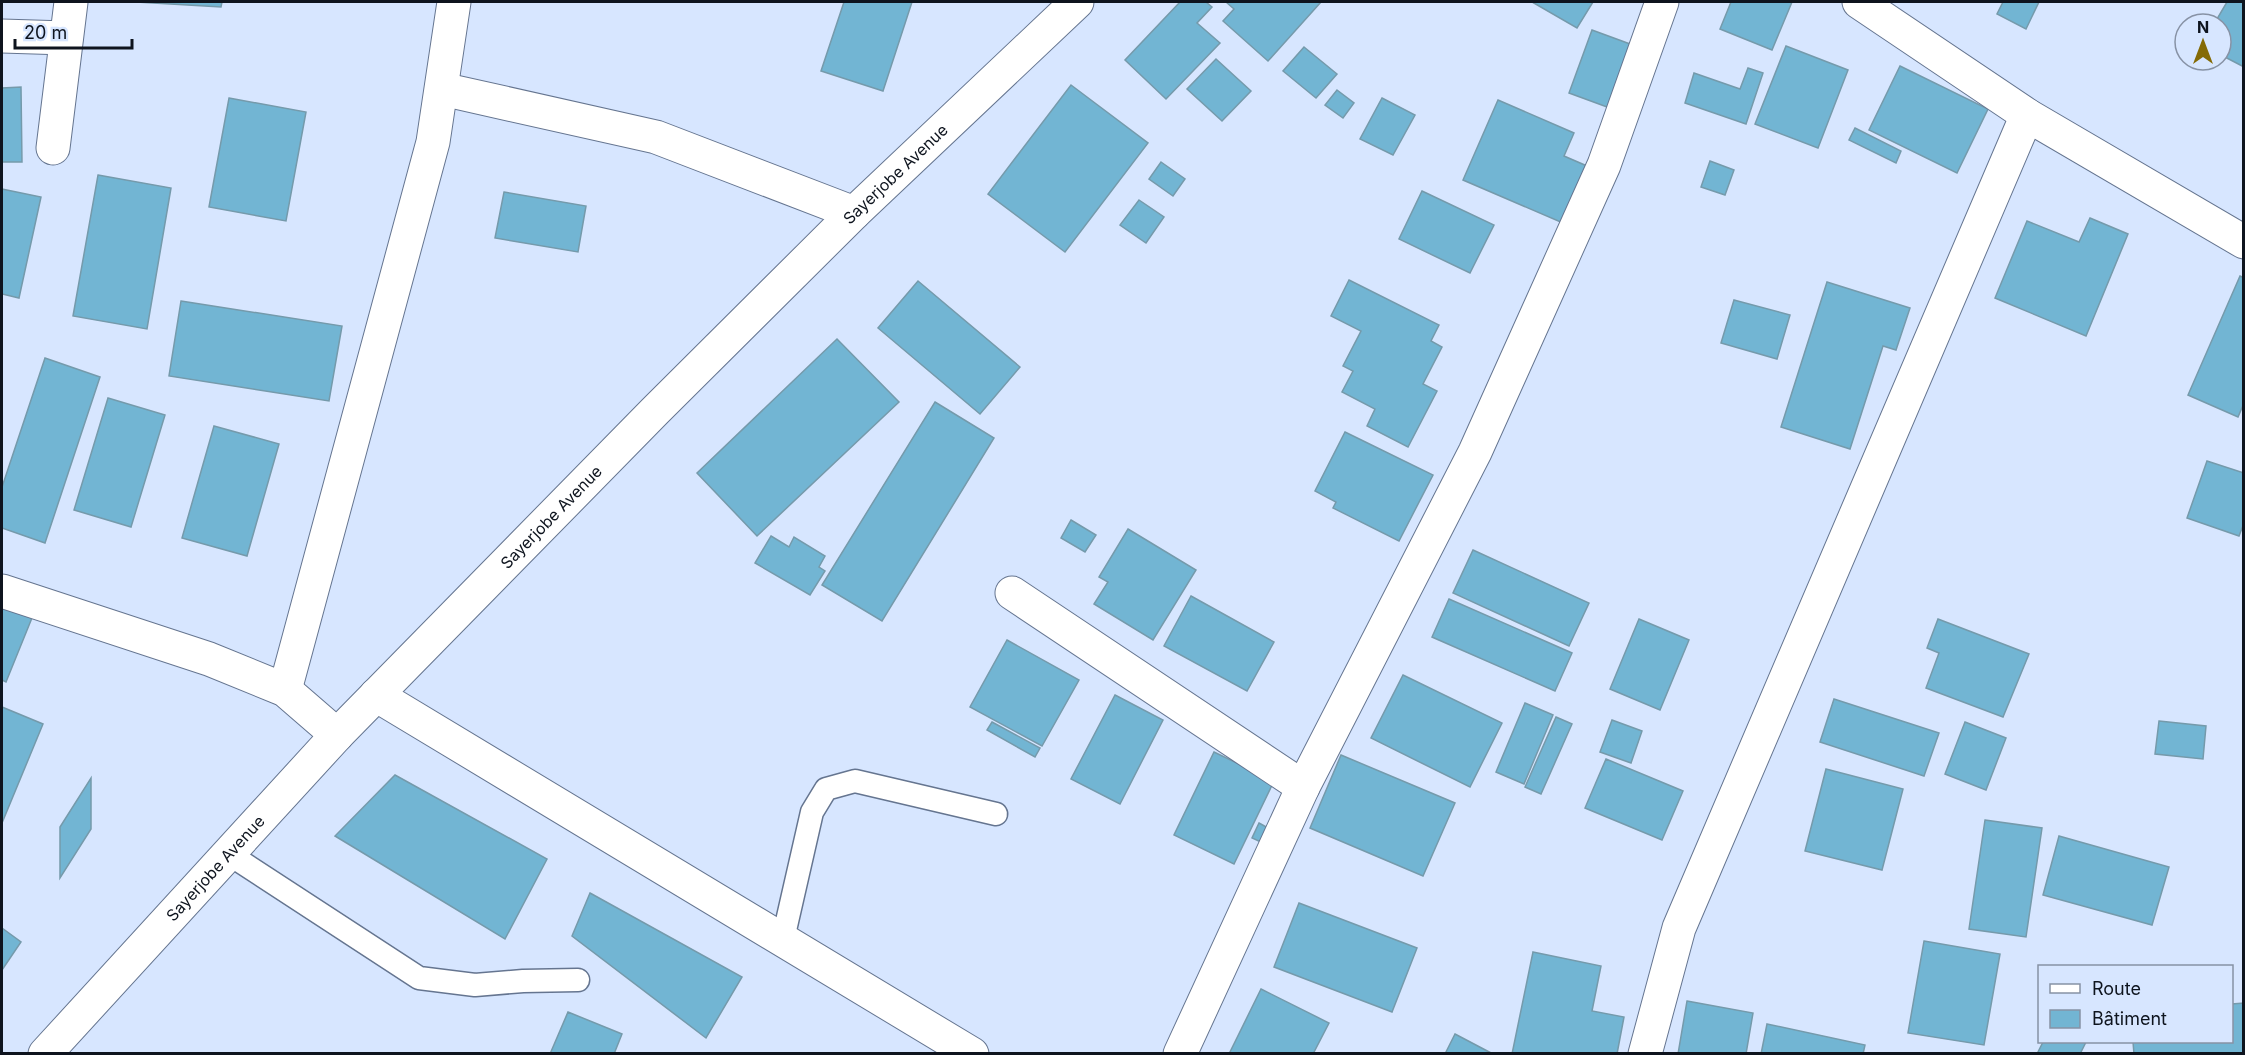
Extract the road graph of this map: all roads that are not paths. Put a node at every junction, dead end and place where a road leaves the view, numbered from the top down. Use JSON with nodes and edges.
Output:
{"nodes":[{"id":1,"x":71,"y":2,"type":"edge"},
{"id":2,"x":454,"y":2,"type":"edge"},
{"id":3,"x":1077,"y":2,"type":"edge"},
{"id":4,"x":1662,"y":2,"type":"edge"},
{"id":5,"x":1859,"y":2,"type":"edge"},
{"id":6,"x":2,"y":36,"type":"edge"},
{"id":7,"x":66,"y":38,"type":"junction"},
{"id":8,"x":442,"y":89,"type":"junction"},
{"id":9,"x":2027,"y":115,"type":"junction"},
{"id":10,"x":53,"y":148,"type":"dead end"},
{"id":11,"x":854,"y":213,"type":"junction"},
{"id":12,"x":2244,"y":242,"type":"edge"},
{"id":13,"x":2,"y":591,"type":"edge"},
{"id":14,"x":1012,"y":593,"type":"dead end"},
{"id":15,"x":285,"y":690,"type":"junction"},
{"id":16,"x":376,"y":695,"type":"junction"},
{"id":17,"x":337,"y":735,"type":"junction"},
{"id":18,"x":1303,"y":787,"type":"junction"},
{"id":19,"x":996,"y":814,"type":"dead end"},
{"id":20,"x":230,"y":855,"type":"junction"},
{"id":21,"x":783,"y":939,"type":"junction"},
{"id":22,"x":578,"y":980,"type":"dead end"},
{"id":23,"x":45,"y":1053,"type":"edge"},
{"id":24,"x":972,"y":1053,"type":"edge"},
{"id":25,"x":1179,"y":1053,"type":"edge"},
{"id":26,"x":1645,"y":1053,"type":"edge"}],
"edges":[{"from":1,"to":7,"type":"street"},
{"from":2,"to":8,"type":"street"},
{"from":3,"to":11,"type":"street","name":"Sayerjobe Avenue"},
{"from":4,"to":18,"type":"street"},
{"from":5,"to":9,"type":"street"},
{"from":6,"to":7,"type":"street"},
{"from":7,"to":10,"type":"street"},
{"from":8,"to":11,"type":"street"},
{"from":8,"to":15,"type":"street"},
{"from":9,"to":12,"type":"street"},
{"from":9,"to":26,"type":"street"},
{"from":11,"to":16,"type":"street","name":"Sayerjobe Avenue"},
{"from":13,"to":15,"type":"street"},
{"from":14,"to":18,"type":"street"},
{"from":15,"to":17,"type":"street"},
{"from":16,"to":17,"type":"street","name":"Sayerjobe Avenue"},
{"from":16,"to":21,"type":"street"},
{"from":17,"to":20,"type":"street","name":"Sayerjobe Avenue"},
{"from":18,"to":25,"type":"street"},
{"from":19,"to":21,"type":"lane"},
{"from":20,"to":22,"type":"lane"},
{"from":20,"to":23,"type":"street","name":"Sayerjobe Avenue"},
{"from":21,"to":24,"type":"street"}]}
